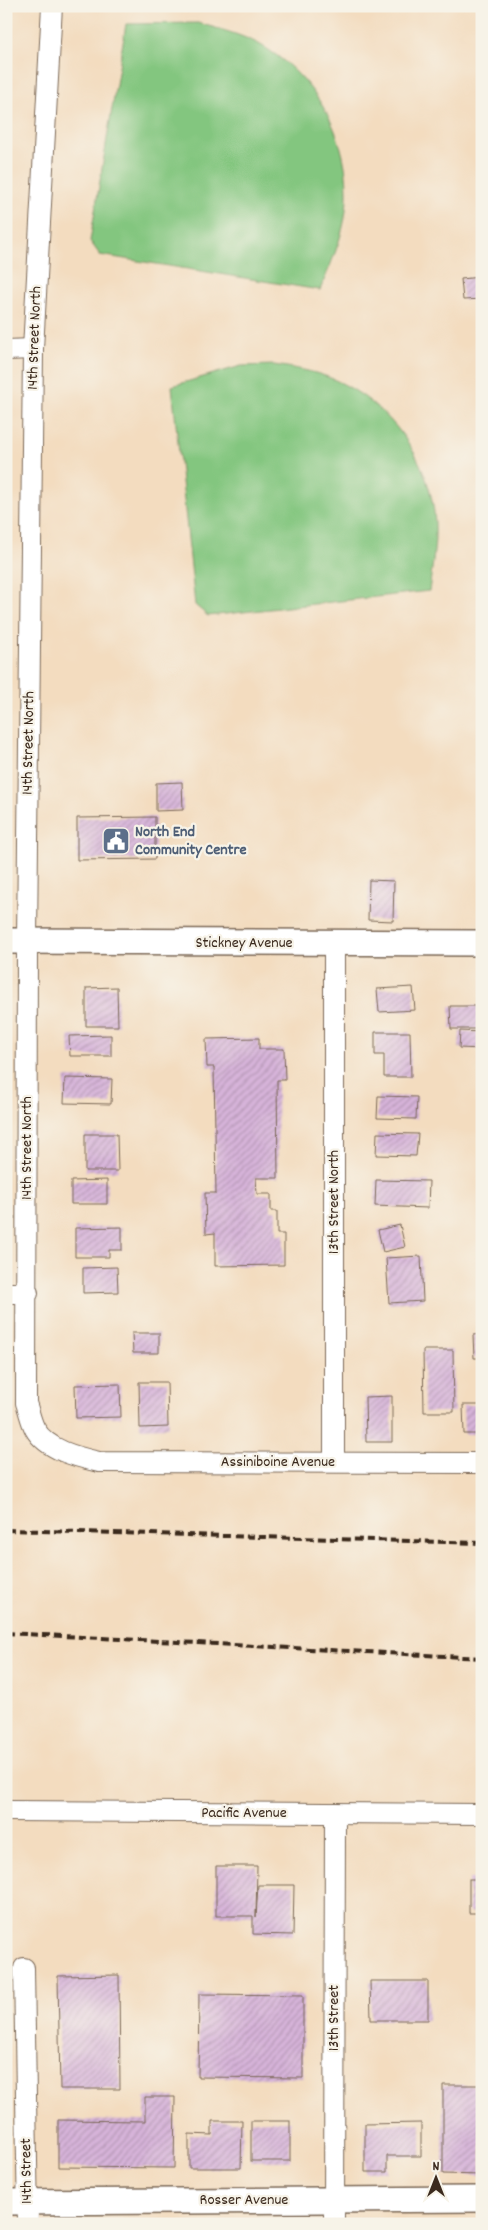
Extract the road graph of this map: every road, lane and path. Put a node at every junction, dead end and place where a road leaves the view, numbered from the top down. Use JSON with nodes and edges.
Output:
{"nodes":[{"id":1,"x":52,"y":6,"type":"edge"},
{"id":2,"x":33,"y":349,"type":"junction"},
{"id":3,"x":6,"y":350,"type":"edge"},
{"id":4,"x":17,"y":941,"type":"edge"},
{"id":5,"x":334,"y":942,"type":"junction"},
{"id":6,"x":482,"y":943,"type":"edge"},
{"id":7,"x":6,"y":1293,"type":"edge"},
{"id":8,"x":28,"y":1293,"type":"junction"},
{"id":9,"x":75,"y":1456,"type":"joint"},
{"id":10,"x":334,"y":1462,"type":"junction"},
{"id":11,"x":482,"y":1462,"type":"edge"},
{"id":12,"x":6,"y":1811,"type":"edge"},
{"id":13,"x":335,"y":1813,"type":"junction"},
{"id":14,"x":482,"y":1814,"type":"edge"},
{"id":15,"x":24,"y":1968,"type":"dead end"},
{"id":16,"x":482,"y":2199,"type":"edge"},
{"id":17,"x":21,"y":2209,"type":"edge"},
{"id":18,"x":334,"y":2212,"type":"edge"}],
"edges":[{"from":1,"to":2,"type":"street","name":"14th Street North"},
{"from":2,"to":3,"type":"street"},
{"from":2,"to":4,"type":"street","name":"14th Street North"},
{"from":4,"to":5,"type":"street","name":"Stickney Avenue"},
{"from":4,"to":8,"type":"street","name":"14th Street North"},
{"from":5,"to":6,"type":"street","name":"Stickney Avenue"},
{"from":5,"to":10,"type":"street","name":"13th Street North"},
{"from":7,"to":8,"type":"street"},
{"from":8,"to":9,"type":"street","name":"14th Street North"},
{"from":9,"to":10,"type":"street","name":"Assiniboine Avenue"},
{"from":10,"to":11,"type":"street","name":"Assiniboine Avenue"},
{"from":12,"to":13,"type":"street","name":"Pacific Avenue"},
{"from":13,"to":14,"type":"street","name":"Pacific Avenue"},
{"from":13,"to":18,"type":"street","name":"13th Street"},
{"from":15,"to":17,"type":"street","name":"14th Street"},
{"from":16,"to":18,"type":"street","name":"Rosser Avenue"},
{"from":17,"to":18,"type":"street","name":"Rosser Avenue"}]}
